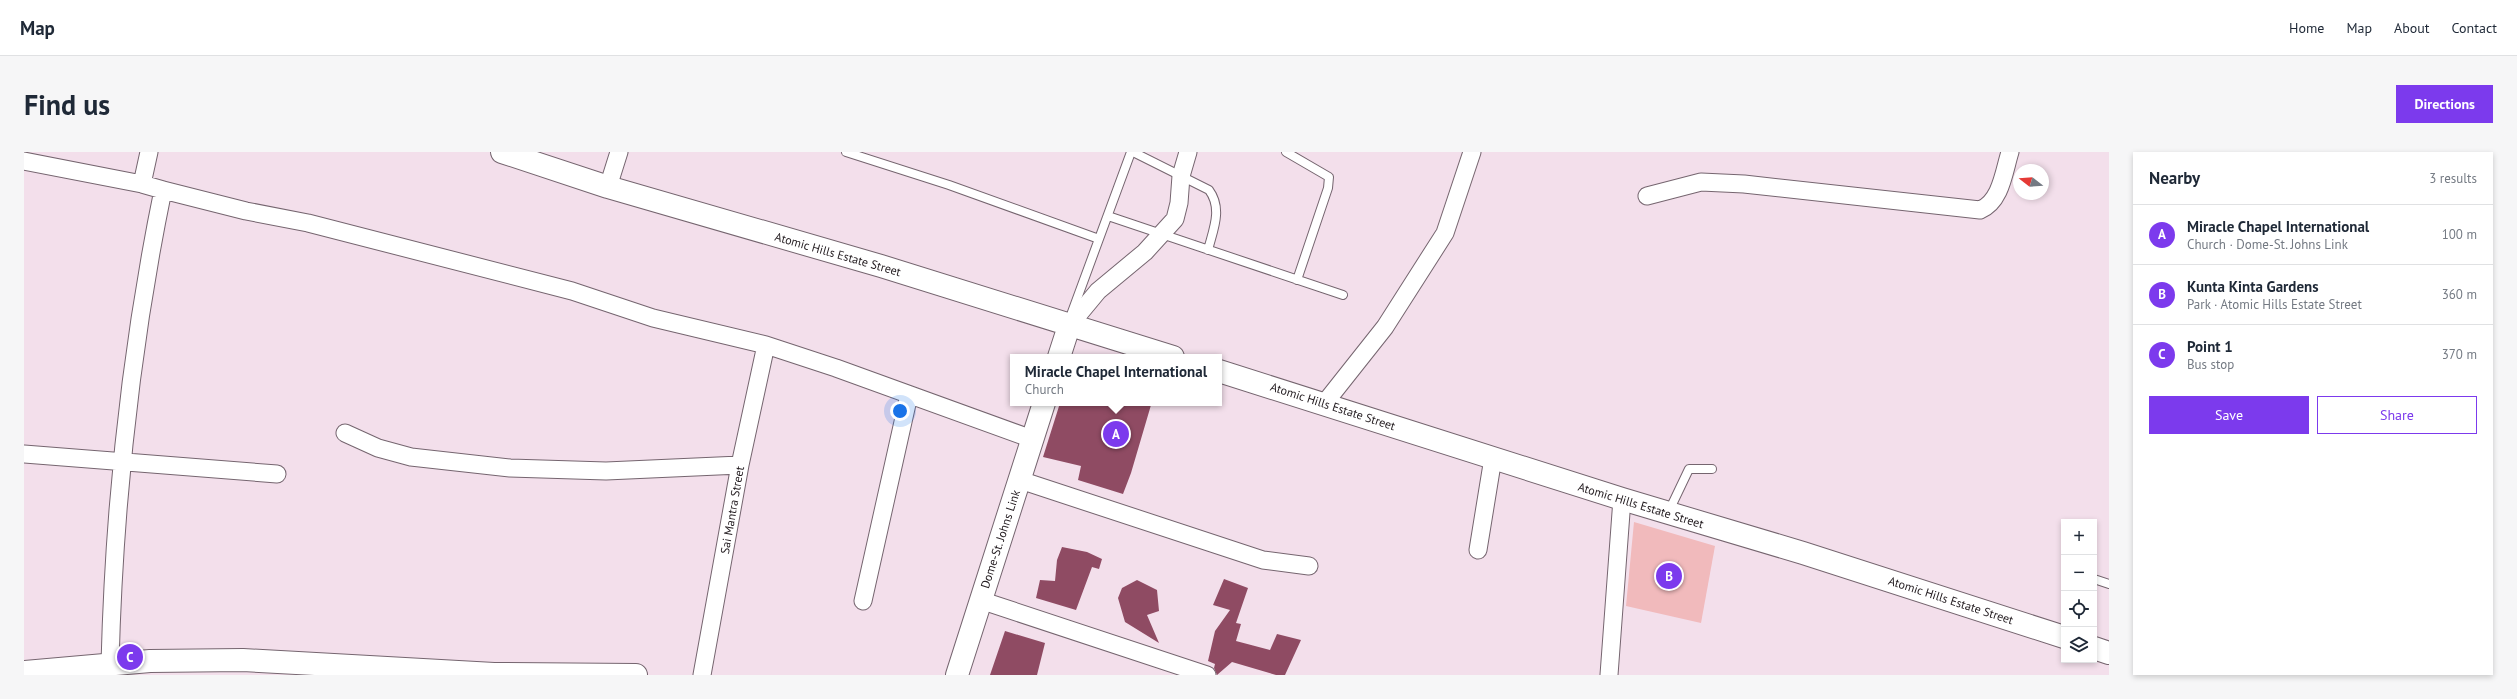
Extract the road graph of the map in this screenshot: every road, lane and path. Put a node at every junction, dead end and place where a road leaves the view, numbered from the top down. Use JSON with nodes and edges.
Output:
{"nodes":[{"id":1,"x":149,"y":152,"type":"edge"},
{"id":2,"x":502,"y":152,"type":"edge"},
{"id":3,"x":619,"y":152,"type":"edge"},
{"id":4,"x":846,"y":152,"type":"edge"},
{"id":5,"x":1132,"y":152,"type":"edge"},
{"id":6,"x":1188,"y":152,"type":"edge"},
{"id":7,"x":1286,"y":152,"type":"edge"},
{"id":8,"x":1472,"y":152,"type":"edge"},
{"id":9,"x":2010,"y":152,"type":"edge"},
{"id":10,"x":24,"y":161,"type":"edge"},
{"id":11,"x":1181,"y":176,"type":"junction"},
{"id":12,"x":142,"y":184,"type":"junction"},
{"id":13,"x":608,"y":187,"type":"junction"},
{"id":14,"x":162,"y":190,"type":"junction"},
{"id":15,"x":1647,"y":196,"type":"dead end"},
{"id":16,"x":1108,"y":216,"type":"junction"},
{"id":17,"x":1164,"y":233,"type":"junction"},
{"id":18,"x":1099,"y":239,"type":"junction"},
{"id":19,"x":1208,"y":250,"type":"junction"},
{"id":20,"x":1298,"y":280,"type":"junction"},
{"id":21,"x":1343,"y":295,"type":"dead end"},
{"id":22,"x":1068,"y":326,"type":"junction"},
{"id":23,"x":766,"y":345,"type":"junction"},
{"id":24,"x":1060,"y":354,"type":"edge"},
{"id":25,"x":1163,"y":354,"type":"edge"},
{"id":26,"x":1222,"y":372,"type":"edge"},
{"id":27,"x":909,"y":395,"type":"junction"},
{"id":28,"x":1324,"y":404,"type":"junction"},
{"id":29,"x":1043,"y":406,"type":"edge"},
{"id":30,"x":345,"y":433,"type":"dead end"},
{"id":31,"x":1032,"y":439,"type":"junction"},
{"id":32,"x":24,"y":454,"type":"edge"},
{"id":33,"x":1493,"y":458,"type":"junction"},
{"id":34,"x":123,"y":461,"type":"junction"},
{"id":35,"x":740,"y":465,"type":"junction"},
{"id":36,"x":1712,"y":469,"type":"dead end"},
{"id":37,"x":277,"y":474,"type":"dead end"},
{"id":38,"x":1020,"y":480,"type":"junction"},
{"id":39,"x":1622,"y":499,"type":"junction"},
{"id":40,"x":1668,"y":513,"type":"junction"},
{"id":41,"x":1478,"y":550,"type":"dead end"},
{"id":42,"x":1309,"y":566,"type":"dead end"},
{"id":43,"x":2097,"y":581,"type":"edge"},
{"id":44,"x":2109,"y":584,"type":"edge"},
{"id":45,"x":980,"y":600,"type":"junction"},
{"id":46,"x":863,"y":601,"type":"dead end"},
{"id":47,"x":2061,"y":637,"type":"edge"},
{"id":48,"x":2097,"y":649,"type":"edge"},
{"id":49,"x":2109,"y":653,"type":"edge"},
{"id":50,"x":110,"y":664,"type":"junction"},
{"id":51,"x":80,"y":671,"type":"edge"},
{"id":52,"x":342,"y":671,"type":"edge"},
{"id":53,"x":24,"y":672,"type":"edge"},
{"id":54,"x":581,"y":675,"type":"edge"},
{"id":55,"x":636,"y":675,"type":"edge"},
{"id":56,"x":702,"y":675,"type":"edge"},
{"id":57,"x":957,"y":675,"type":"edge"},
{"id":58,"x":1207,"y":675,"type":"edge"},
{"id":59,"x":1609,"y":675,"type":"edge"}],
"edges":[{"from":1,"to":12,"type":"street"},
{"from":2,"to":13,"type":"main road","name":"Atomic Hills Estate Street"},
{"from":3,"to":13,"type":"street"},
{"from":4,"to":18,"type":"lane"},
{"from":5,"to":11,"type":"lane"},
{"from":5,"to":16,"type":"lane"},
{"from":6,"to":11,"type":"street"},
{"from":7,"to":20,"type":"lane"},
{"from":8,"to":28,"type":"street"},
{"from":9,"to":15,"type":"street"},
{"from":10,"to":12,"type":"street"},
{"from":11,"to":17,"type":"street"},
{"from":11,"to":19,"type":"lane"},
{"from":12,"to":14,"type":"street"},
{"from":13,"to":22,"type":"main road","name":"Atomic Hills Estate Street"},
{"from":14,"to":23,"type":"street"},
{"from":14,"to":34,"type":"street"},
{"from":16,"to":17,"type":"lane"},
{"from":16,"to":18,"type":"lane"},
{"from":17,"to":19,"type":"lane"},
{"from":17,"to":22,"type":"street"},
{"from":18,"to":22,"type":"lane"},
{"from":19,"to":20,"type":"lane"},
{"from":20,"to":21,"type":"lane"},
{"from":22,"to":24,"type":"main road"},
{"from":22,"to":25,"type":"main road","name":"Atomic Hills Estate Street"},
{"from":23,"to":27,"type":"street"},
{"from":23,"to":35,"type":"street","name":"Sai Mantra Street"},
{"from":26,"to":28,"type":"main road","name":"Atomic Hills Estate Street"},
{"from":27,"to":31,"type":"street"},
{"from":27,"to":46,"type":"street"},
{"from":28,"to":33,"type":"main road","name":"Atomic Hills Estate Street"},
{"from":29,"to":31,"type":"main road","name":"Dome-St. Johns Link"},
{"from":30,"to":35,"type":"street"},
{"from":31,"to":38,"type":"main road","name":"Dome-St. Johns Link"},
{"from":32,"to":34,"type":"street"},
{"from":33,"to":39,"type":"main road","name":"Atomic Hills Estate Street"},
{"from":33,"to":41,"type":"street"},
{"from":34,"to":37,"type":"street"},
{"from":34,"to":50,"type":"street"},
{"from":35,"to":56,"type":"street","name":"Sai Mantra Street"},
{"from":36,"to":40,"type":"lane"},
{"from":38,"to":42,"type":"street"},
{"from":38,"to":45,"type":"main road","name":"Dome-St. Johns Link"},
{"from":39,"to":40,"type":"main road","name":"Atomic Hills Estate Street"},
{"from":39,"to":59,"type":"street"},
{"from":40,"to":47,"type":"main road","name":"Atomic Hills Estate Street"},
{"from":43,"to":44,"type":"lane"},
{"from":45,"to":57,"type":"main road","name":"Dome-St. Johns Link"},
{"from":45,"to":58,"type":"street"},
{"from":48,"to":49,"type":"main road"},
{"from":50,"to":51,"type":"main road"},
{"from":50,"to":52,"type":"main road"},
{"from":51,"to":53,"type":"main road"},
{"from":52,"to":54,"type":"main road"},
{"from":54,"to":55,"type":"main road"}]}
